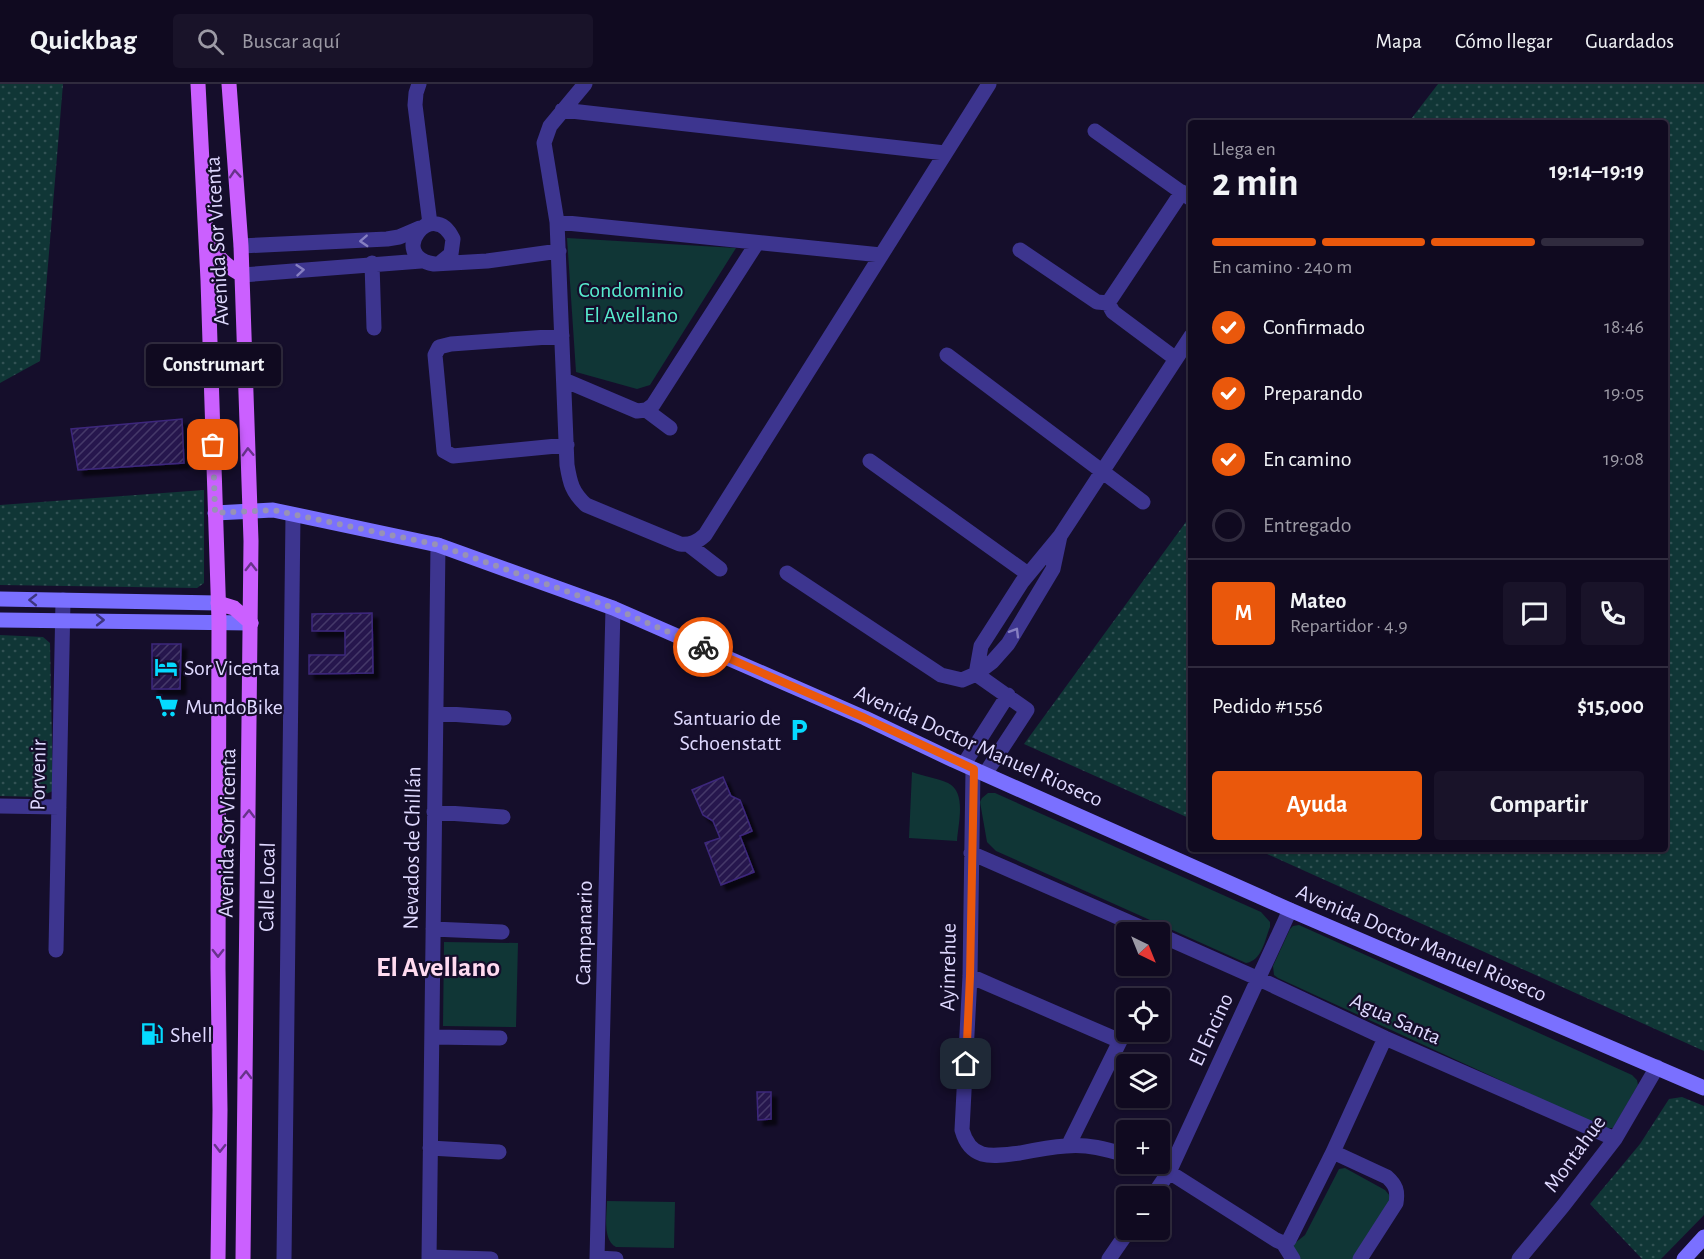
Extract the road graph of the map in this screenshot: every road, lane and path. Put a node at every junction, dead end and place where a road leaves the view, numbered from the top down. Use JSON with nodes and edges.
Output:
{"nodes":[{"id":1,"x":198,"y":84,"type":"edge"},
{"id":2,"x":229,"y":84,"type":"edge"},
{"id":3,"x":419,"y":84,"type":"edge"},
{"id":4,"x":585,"y":84,"type":"edge"},
{"id":5,"x":989,"y":84,"type":"edge"},
{"id":6,"x":562,"y":110,"type":"junction"},
{"id":7,"x":1095,"y":131,"type":"dead end"},
{"id":8,"x":945,"y":153,"type":"junction"},
{"id":9,"x":1186,"y":196,"type":"edge"},
{"id":10,"x":557,"y":222,"type":"junction"},
{"id":11,"x":425,"y":226,"type":"junction"},
{"id":12,"x":205,"y":236,"type":"junction"},
{"id":13,"x":453,"y":239,"type":"junction"},
{"id":14,"x":757,"y":243,"type":"junction"},
{"id":15,"x":241,"y":246,"type":"junction"},
{"id":16,"x":1020,"y":250,"type":"dead end"},
{"id":17,"x":559,"y":251,"type":"junction"},
{"id":18,"x":881,"y":255,"type":"junction"},
{"id":19,"x":422,"y":261,"type":"junction"},
{"id":20,"x":487,"y":261,"type":"junction"},
{"id":21,"x":372,"y":263,"type":"junction"},
{"id":22,"x":440,"y":263,"type":"junction"},
{"id":23,"x":242,"y":275,"type":"junction"},
{"id":24,"x":1108,"y":303,"type":"junction"},
{"id":25,"x":374,"y":328,"type":"dead end"},
{"id":26,"x":562,"y":336,"type":"junction"},
{"id":27,"x":1188,"y":340,"type":"edge"},
{"id":28,"x":947,"y":355,"type":"dead end"},
{"id":29,"x":1176,"y":358,"type":"junction"},
{"id":30,"x":564,"y":380,"type":"junction"},
{"id":31,"x":646,"y":410,"type":"junction"},
{"id":32,"x":670,"y":428,"type":"dead end"},
{"id":33,"x":567,"y":445,"type":"junction"},
{"id":34,"x":870,"y":461,"type":"dead end"},
{"id":35,"x":1102,"y":471,"type":"junction"},
{"id":36,"x":1143,"y":502,"type":"dead end"},
{"id":37,"x":250,"y":510,"type":"junction"},
{"id":38,"x":215,"y":513,"type":"junction"},
{"id":39,"x":293,"y":515,"type":"junction"},
{"id":40,"x":1060,"y":536,"type":"junction"},
{"id":41,"x":438,"y":545,"type":"junction"},
{"id":42,"x":689,"y":545,"type":"junction"},
{"id":43,"x":720,"y":569,"type":"dead end"},
{"id":44,"x":787,"y":573,"type":"dead end"},
{"id":45,"x":1028,"y":574,"type":"junction"},
{"id":46,"x":0,"y":599,"type":"edge"},
{"id":47,"x":63,"y":600,"type":"junction"},
{"id":48,"x":218,"y":603,"type":"junction"},
{"id":49,"x":613,"y":608,"type":"junction"},
{"id":50,"x":0,"y":620,"type":"edge"},
{"id":51,"x":63,"y":620,"type":"junction"},
{"id":52,"x":219,"y":621,"type":"junction"},
{"id":53,"x":251,"y":623,"type":"junction"},
{"id":54,"x":975,"y":674,"type":"junction"},
{"id":55,"x":1008,"y":695,"type":"junction"},
{"id":56,"x":436,"y":713,"type":"junction"},
{"id":57,"x":504,"y":718,"type":"dead end"},
{"id":58,"x":974,"y":769,"type":"junction"},
{"id":59,"x":0,"y":806,"type":"edge"},
{"id":60,"x":59,"y":807,"type":"junction"},
{"id":61,"x":434,"y":812,"type":"junction"},
{"id":62,"x":503,"y":817,"type":"dead end"},
{"id":63,"x":971,"y":853,"type":"junction"},
{"id":64,"x":1290,"y":910,"type":"junction"},
{"id":65,"x":1129,"y":922,"type":"edge"},
{"id":66,"x":433,"y":929,"type":"junction"},
{"id":67,"x":502,"y":932,"type":"dead end"},
{"id":68,"x":1170,"y":939,"type":"edge"},
{"id":69,"x":56,"y":950,"type":"dead end"},
{"id":70,"x":970,"y":976,"type":"junction"},
{"id":71,"x":1259,"y":979,"type":"junction"},
{"id":72,"x":432,"y":1037,"type":"junction"},
{"id":73,"x":500,"y":1038,"type":"dead end"},
{"id":74,"x":1385,"y":1038,"type":"junction"},
{"id":75,"x":1116,"y":1039,"type":"edge"},
{"id":76,"x":1120,"y":1042,"type":"edge"},
{"id":77,"x":1658,"y":1067,"type":"junction"},
{"id":78,"x":1704,"y":1088,"type":"edge"},
{"id":79,"x":1615,"y":1139,"type":"junction"},
{"id":80,"x":1068,"y":1146,"type":"junction"},
{"id":81,"x":430,"y":1148,"type":"junction"},
{"id":82,"x":499,"y":1152,"type":"dead end"},
{"id":83,"x":1116,"y":1152,"type":"edge"},
{"id":84,"x":1332,"y":1152,"type":"junction"},
{"id":85,"x":1170,"y":1170,"type":"edge"},
{"id":86,"x":1170,"y":1173,"type":"edge"},
{"id":87,"x":1704,"y":1237,"type":"edge"},
{"id":88,"x":1122,"y":1240,"type":"edge"},
{"id":89,"x":1283,"y":1243,"type":"junction"},
{"id":90,"x":429,"y":1258,"type":"edge"},
{"id":91,"x":218,"y":1259,"type":"edge"},
{"id":92,"x":243,"y":1259,"type":"edge"},
{"id":93,"x":284,"y":1259,"type":"edge"},
{"id":94,"x":491,"y":1259,"type":"edge"},
{"id":95,"x":597,"y":1259,"type":"edge"},
{"id":96,"x":616,"y":1259,"type":"edge"},
{"id":97,"x":1109,"y":1259,"type":"edge"},
{"id":98,"x":1293,"y":1259,"type":"edge"},
{"id":99,"x":1360,"y":1259,"type":"edge"},
{"id":100,"x":1519,"y":1259,"type":"edge"},
{"id":101,"x":1684,"y":1259,"type":"edge"}],
"edges":[{"from":1,"to":12,"type":"main road","name":"Avenida Sor Vicenta"},
{"from":15,"to":2,"type":"main road","name":"Avenida Sor Vicenta","one_way":true},
{"from":3,"to":11,"type":"street"},
{"from":4,"to":6,"type":"street"},
{"from":5,"to":8,"type":"street"},
{"from":6,"to":8,"type":"street"},
{"from":6,"to":10,"type":"street"},
{"from":7,"to":9,"type":"street"},
{"from":8,"to":18,"type":"street"},
{"from":9,"to":24,"type":"street"},
{"from":10,"to":14,"type":"street"},
{"from":10,"to":17,"type":"street"},
{"from":11,"to":13,"type":"street"},
{"from":11,"to":15,"type":"street","one_way":true},
{"from":11,"to":19,"type":"street"},
{"from":12,"to":23,"type":"main road"},
{"from":12,"to":38,"type":"main road","name":"Avenida Sor Vicenta"},
{"from":13,"to":20,"type":"street"},
{"from":13,"to":22,"type":"street"},
{"from":14,"to":18,"type":"street"},
{"from":14,"to":31,"type":"street"},
{"from":15,"to":23,"type":"main road","name":"Avenida Sor Vicenta"},
{"from":16,"to":24,"type":"street"},
{"from":17,"to":20,"type":"street"},
{"from":17,"to":26,"type":"street"},
{"from":18,"to":42,"type":"street"},
{"from":19,"to":21,"type":"street"},
{"from":19,"to":22,"type":"street"},
{"from":20,"to":22,"type":"street"},
{"from":23,"to":21,"type":"street","one_way":true},
{"from":21,"to":25,"type":"street"},
{"from":37,"to":23,"type":"main road","name":"Avenida Sor Vicenta","one_way":true},
{"from":24,"to":29,"type":"street"},
{"from":26,"to":30,"type":"street"},
{"from":26,"to":33,"type":"street"},
{"from":27,"to":29,"type":"street"},
{"from":28,"to":35,"type":"street"},
{"from":29,"to":35,"type":"street"},
{"from":30,"to":31,"type":"street"},
{"from":30,"to":33,"type":"street"},
{"from":31,"to":32,"type":"street"},
{"from":33,"to":42,"type":"street"},
{"from":34,"to":45,"type":"street"},
{"from":35,"to":36,"type":"street"},
{"from":35,"to":40,"type":"street"},
{"from":37,"to":38,"type":"street","name":"Avenida Doctor Manuel Rioseco"},
{"from":37,"to":39,"type":"street","name":"Avenida Doctor Manuel Rioseco"},
{"from":53,"to":37,"type":"main road","name":"Avenida Sor Vicenta","one_way":true},
{"from":38,"to":48,"type":"main road","name":"Avenida Sor Vicenta"},
{"from":39,"to":41,"type":"street","name":"Avenida Doctor Manuel Rioseco"},
{"from":39,"to":93,"type":"street","name":"Calle Local"},
{"from":40,"to":45,"type":"street"},
{"from":54,"to":40,"type":"street","one_way":true},
{"from":41,"to":49,"type":"street","name":"Avenida Doctor Manuel Rioseco"},
{"from":41,"to":56,"type":"street","name":"Nevados de Chillán"},
{"from":42,"to":43,"type":"street"},
{"from":44,"to":54,"type":"street"},
{"from":45,"to":54,"type":"street"},
{"from":47,"to":46,"type":"street","one_way":true},
{"from":47,"to":48,"type":"street"},
{"from":47,"to":51,"type":"street","name":"Porvenir"},
{"from":48,"to":52,"type":"main road","name":"Avenida Sor Vicenta"},
{"from":48,"to":53,"type":"main road"},
{"from":49,"to":58,"type":"street","name":"Avenida Doctor Manuel Rioseco"},
{"from":49,"to":95,"type":"street","name":"Campanario"},
{"from":50,"to":51,"type":"street"},
{"from":51,"to":52,"type":"street","one_way":true},
{"from":51,"to":60,"type":"street","name":"Porvenir"},
{"from":52,"to":53,"type":"street"},
{"from":52,"to":91,"type":"main road","name":"Avenida Sor Vicenta","one_way":true},
{"from":92,"to":53,"type":"main road","name":"Avenida Sor Vicenta","one_way":true},
{"from":54,"to":55,"type":"street"},
{"from":55,"to":58,"type":"street"},
{"from":55,"to":58,"type":"street"},
{"from":56,"to":57,"type":"street"},
{"from":56,"to":61,"type":"street","name":"Nevados de Chillán"},
{"from":58,"to":63,"type":"street","name":"Ayinrehue"},
{"from":58,"to":64,"type":"street","name":"Avenida Doctor Manuel Rioseco"},
{"from":59,"to":60,"type":"street"},
{"from":60,"to":69,"type":"street","name":"Porvenir"},
{"from":61,"to":62,"type":"street"},
{"from":61,"to":66,"type":"street","name":"Nevados de Chillán"},
{"from":63,"to":65,"type":"street"},
{"from":63,"to":70,"type":"street","name":"Ayinrehue"},
{"from":64,"to":71,"type":"street","name":"El Encino"},
{"from":64,"to":77,"type":"street","name":"Avenida Doctor Manuel Rioseco"},
{"from":66,"to":67,"type":"street"},
{"from":66,"to":72,"type":"street","name":"Nevados de Chillán"},
{"from":68,"to":71,"type":"street","name":"Agua Santa"},
{"from":70,"to":75,"type":"street"},
{"from":70,"to":80,"type":"street","name":"Ayinrehue"},
{"from":71,"to":74,"type":"street","name":"Agua Santa"},
{"from":71,"to":85,"type":"street","name":"El Encino"},
{"from":72,"to":73,"type":"street"},
{"from":72,"to":81,"type":"street","name":"Nevados de Chillán"},
{"from":74,"to":79,"type":"street","name":"Agua Santa"},
{"from":74,"to":84,"type":"street"},
{"from":76,"to":80,"type":"street"},
{"from":77,"to":78,"type":"street","name":"Avenida Doctor Manuel Rioseco"},
{"from":77,"to":79,"type":"street","name":"Montahue"},
{"from":79,"to":100,"type":"street","name":"Montahue"},
{"from":80,"to":83,"type":"street","name":"Ayinrehue"},
{"from":81,"to":82,"type":"street"},
{"from":81,"to":90,"type":"street","name":"Nevados de Chillán"},
{"from":84,"to":89,"type":"street"},
{"from":84,"to":99,"type":"street"},
{"from":86,"to":89,"type":"street"},
{"from":87,"to":101,"type":"street"},
{"from":88,"to":97,"type":"street"},
{"from":89,"to":98,"type":"street"},
{"from":90,"to":94,"type":"street"},
{"from":95,"to":96,"type":"street"}]}
